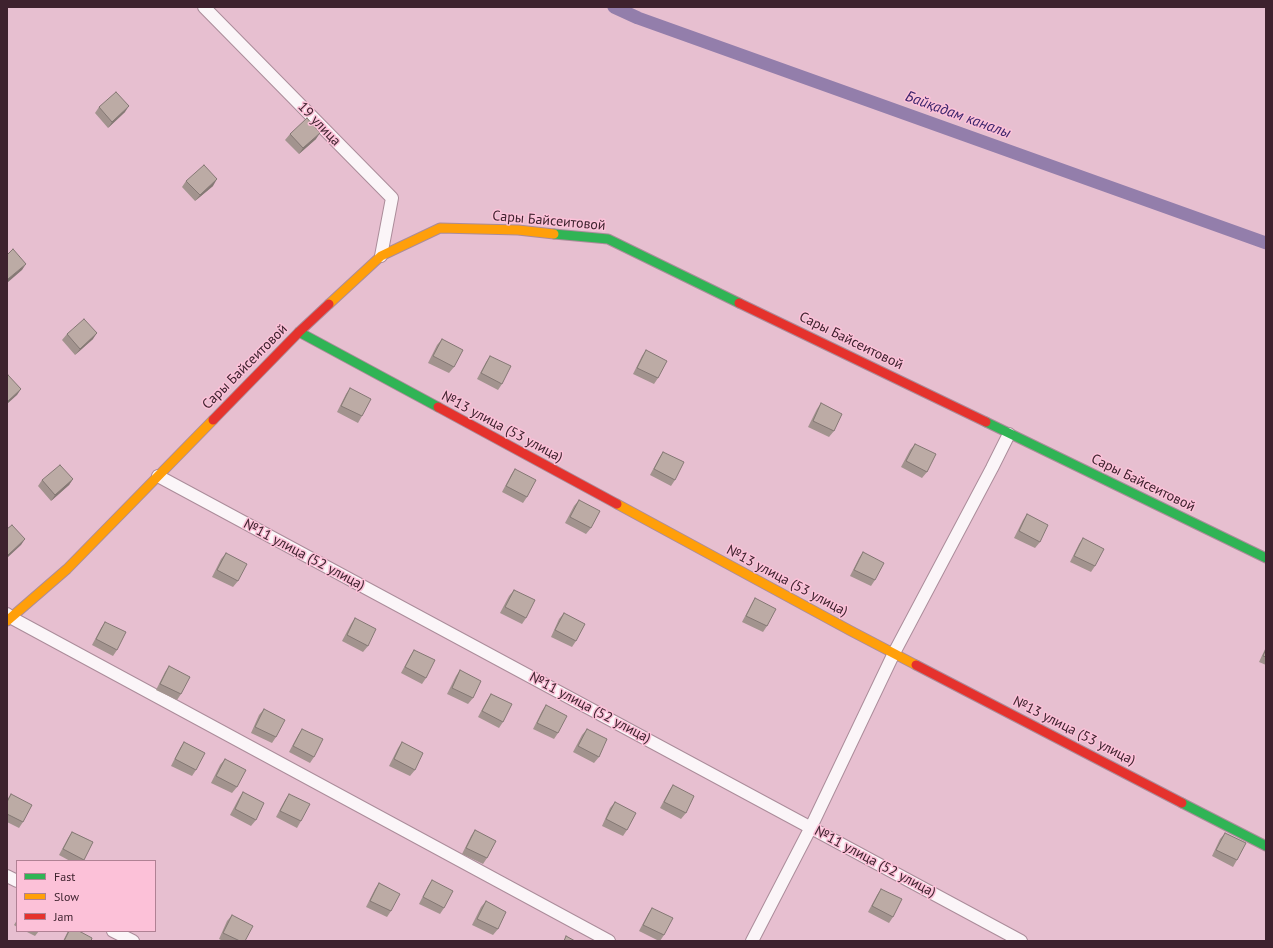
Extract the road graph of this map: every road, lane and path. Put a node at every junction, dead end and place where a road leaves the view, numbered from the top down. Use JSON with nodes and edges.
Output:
{"nodes":[{"id":1,"x":204,"y":7,"type":"edge"},
{"id":2,"x":381,"y":256,"type":"junction"},
{"id":3,"x":299,"y":332,"type":"junction"},
{"id":4,"x":1009,"y":434,"type":"junction"},
{"id":5,"x":158,"y":476,"type":"junction"},
{"id":6,"x":1266,"y":558,"type":"edge"},
{"id":7,"x":8,"y":617,"type":"edge"},
{"id":8,"x":894,"y":653,"type":"junction"},
{"id":9,"x":811,"y":827,"type":"junction"},
{"id":10,"x":1266,"y":846,"type":"edge"},
{"id":11,"x":7,"y":876,"type":"edge"},
{"id":12,"x":16,"y":880,"type":"edge"},
{"id":13,"x":115,"y":932,"type":"edge"},
{"id":14,"x":133,"y":941,"type":"edge"},
{"id":15,"x":609,"y":941,"type":"edge"},
{"id":16,"x":752,"y":941,"type":"edge"},
{"id":17,"x":1021,"y":941,"type":"edge"}],
"edges":[{"from":1,"to":2,"type":"street","name":"19 улица"},
{"from":2,"to":3,"type":"street","name":"Сары Байсеитовой"},
{"from":2,"to":4,"type":"street","name":"Сары Байсеитовой"},
{"from":3,"to":5,"type":"street","name":"Сары Байсеитовой"},
{"from":3,"to":8,"type":"street","name":"№13 улица (53 улица)"},
{"from":4,"to":6,"type":"street","name":"Сары Байсеитовой"},
{"from":4,"to":8,"type":"street"},
{"from":5,"to":7,"type":"street","name":"Сары Байсеитовой"},
{"from":5,"to":9,"type":"street","name":"№11 улица (52 улица)"},
{"from":7,"to":15,"type":"street"},
{"from":8,"to":9,"type":"street"},
{"from":8,"to":10,"type":"street","name":"№13 улица (53 улица)"},
{"from":9,"to":16,"type":"street"},
{"from":9,"to":17,"type":"street","name":"№11 улица (52 улица)"},
{"from":11,"to":12,"type":"street"},
{"from":13,"to":14,"type":"street"}]}
